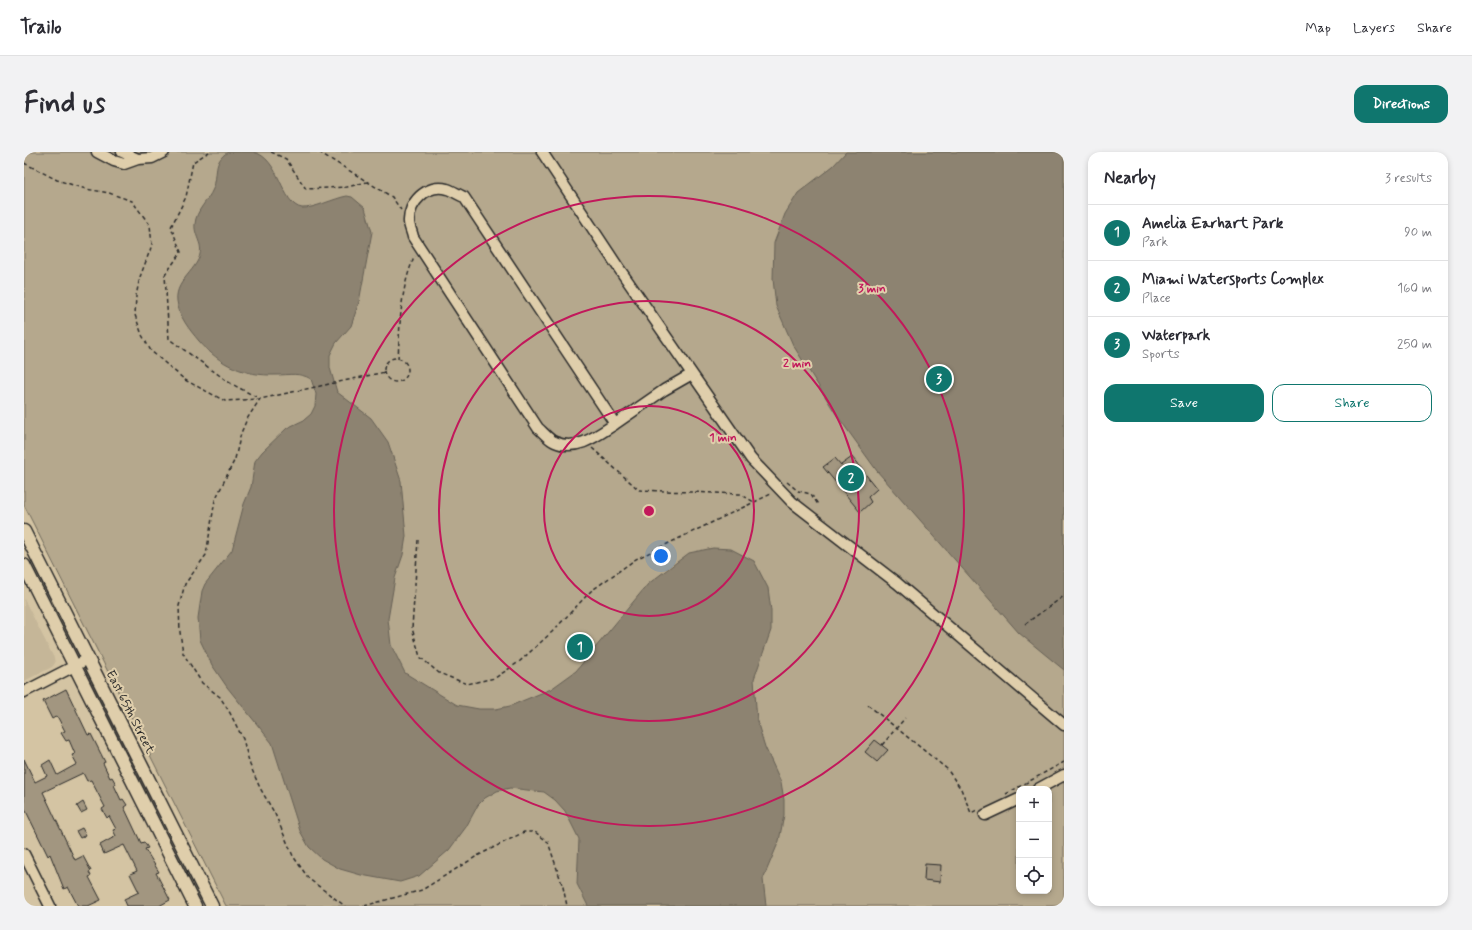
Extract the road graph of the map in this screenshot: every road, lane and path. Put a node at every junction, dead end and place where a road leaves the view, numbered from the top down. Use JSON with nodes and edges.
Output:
{"nodes":[{"id":1,"x":98,"y":152,"type":"edge"},
{"id":2,"x":122,"y":152,"type":"edge"},
{"id":3,"x":164,"y":152,"type":"edge"},
{"id":4,"x":209,"y":152,"type":"edge"},
{"id":5,"x":271,"y":152,"type":"edge"},
{"id":6,"x":319,"y":152,"type":"edge"},
{"id":7,"x":542,"y":152,"type":"edge"},
{"id":8,"x":138,"y":159,"type":"junction"},
{"id":9,"x":24,"y":163,"type":"edge"},
{"id":10,"x":366,"y":182,"type":"junction"},
{"id":11,"x":409,"y":221,"type":"junction"},
{"id":12,"x":419,"y":247,"type":"junction"},
{"id":13,"x":398,"y":359,"type":"junction"},
{"id":14,"x":385,"y":372,"type":"junction"},
{"id":15,"x":692,"y":374,"type":"junction"},
{"id":16,"x":260,"y":399,"type":"junction"},
{"id":17,"x":615,"y":424,"type":"junction"},
{"id":18,"x":586,"y":442,"type":"junction"},
{"id":19,"x":783,"y":478,"type":"dead end"},
{"id":20,"x":780,"y":490,"type":"junction"},
{"id":21,"x":755,"y":502,"type":"junction"},
{"id":22,"x":819,"y":506,"type":"dead end"},
{"id":23,"x":24,"y":531,"type":"edge"},
{"id":24,"x":418,"y":540,"type":"dead end"},
{"id":25,"x":24,"y":565,"type":"edge"},
{"id":26,"x":1064,"y":596,"type":"edge"},
{"id":27,"x":1025,"y":624,"type":"dead end"},
{"id":28,"x":88,"y":659,"type":"junction"},
{"id":29,"x":75,"y":666,"type":"junction"},
{"id":30,"x":24,"y":692,"type":"edge"},
{"id":31,"x":868,"y":705,"type":"dead end"},
{"id":32,"x":904,"y":718,"type":"dead end"},
{"id":33,"x":1064,"y":725,"type":"edge"},
{"id":34,"x":896,"y":728,"type":"junction"},
{"id":35,"x":882,"y":745,"type":"dead end"},
{"id":36,"x":1064,"y":762,"type":"edge"},
{"id":37,"x":1064,"y":775,"type":"edge"},
{"id":38,"x":1044,"y":786,"type":"edge"},
{"id":39,"x":1006,"y":794,"type":"dead end"},
{"id":40,"x":1016,"y":800,"type":"edge"},
{"id":41,"x":981,"y":812,"type":"joint"},
{"id":42,"x":24,"y":854,"type":"edge"},
{"id":43,"x":207,"y":905,"type":"edge"},
{"id":44,"x":50,"y":906,"type":"edge"},
{"id":45,"x":195,"y":906,"type":"edge"},
{"id":46,"x":345,"y":906,"type":"edge"},
{"id":47,"x":364,"y":906,"type":"edge"},
{"id":48,"x":567,"y":906,"type":"edge"}],
"edges":[{"from":1,"to":8,"type":"street"},
{"from":2,"to":8,"type":"street"},
{"from":3,"to":8,"type":"street"},
{"from":4,"to":16,"type":"path"},
{"from":5,"to":10,"type":"path"},
{"from":6,"to":10,"type":"path"},
{"from":7,"to":15,"type":"street"},
{"from":9,"to":16,"type":"path"},
{"from":10,"to":11,"type":"path"},
{"from":11,"to":12,"type":"street"},
{"from":11,"to":17,"type":"street"},
{"from":12,"to":13,"type":"path"},
{"from":12,"to":18,"type":"street"},
{"from":13,"to":14,"type":"path"},
{"from":13,"to":14,"type":"path"},
{"from":14,"to":16,"type":"path"},
{"from":15,"to":17,"type":"street"},
{"from":15,"to":20,"type":"street"},
{"from":16,"to":46,"type":"path"},
{"from":17,"to":18,"type":"street"},
{"from":18,"to":21,"type":"path"},
{"from":19,"to":22,"type":"path"},
{"from":20,"to":21,"type":"path"},
{"from":20,"to":33,"type":"street"},
{"from":21,"to":24,"type":"path"},
{"from":23,"to":28,"type":"main road","name":"East 65th Street"},
{"from":25,"to":29,"type":"main road"},
{"from":26,"to":27,"type":"path"},
{"from":28,"to":29,"type":"street"},
{"from":28,"to":43,"type":"main road","name":"East 65th Street"},
{"from":29,"to":30,"type":"street"},
{"from":29,"to":45,"type":"main road"},
{"from":31,"to":34,"type":"path"},
{"from":32,"to":34,"type":"path"},
{"from":34,"to":35,"type":"path"},
{"from":34,"to":41,"type":"path"},
{"from":36,"to":39,"type":"path"},
{"from":37,"to":38,"type":"street"},
{"from":40,"to":41,"type":"street"},
{"from":42,"to":44,"type":"street"},
{"from":47,"to":48,"type":"path"}]}
